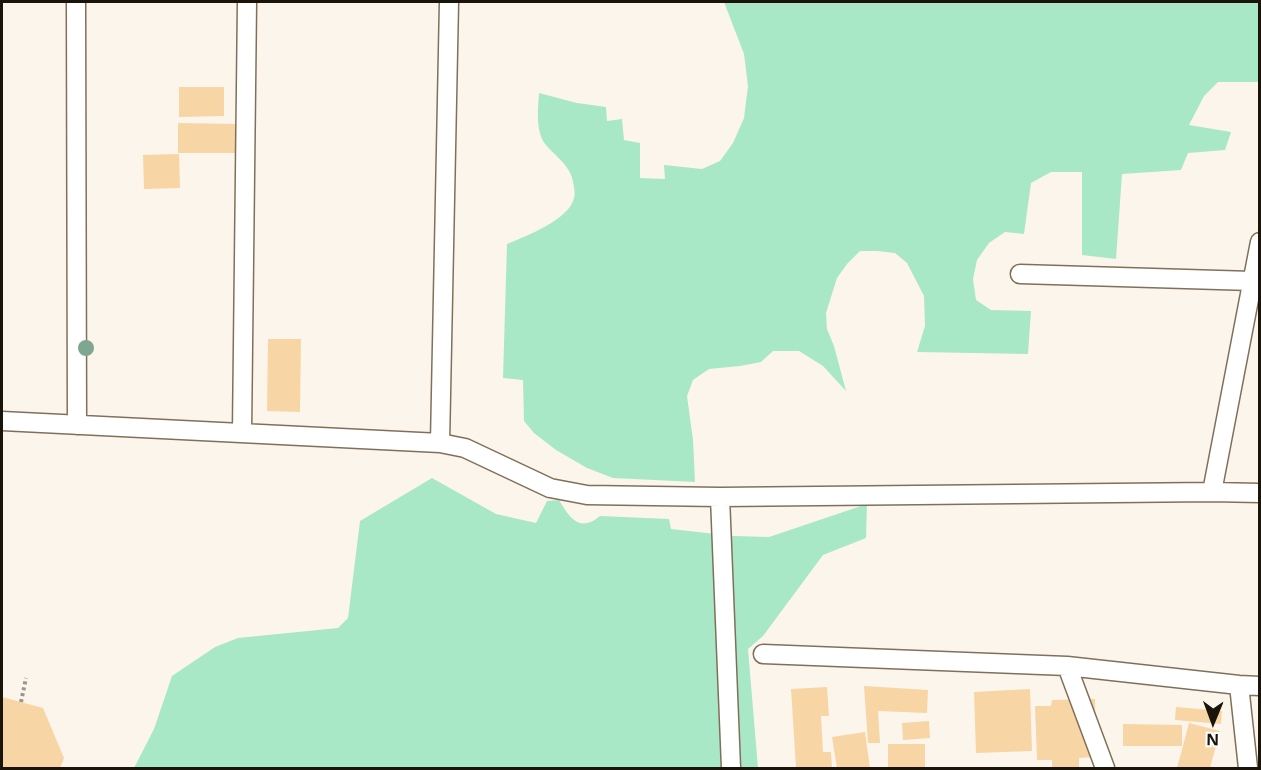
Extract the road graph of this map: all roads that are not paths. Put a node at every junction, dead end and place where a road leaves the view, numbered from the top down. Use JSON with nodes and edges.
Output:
{"nodes":[{"id":1,"x":76,"y":2,"type":"edge"},
{"id":2,"x":247,"y":2,"type":"edge"},
{"id":3,"x":449,"y":2,"type":"edge"},
{"id":4,"x":1260,"y":242,"type":"edge"},
{"id":5,"x":1020,"y":273,"type":"dead end"},
{"id":6,"x":1256,"y":282,"type":"edge"},
{"id":7,"x":2,"y":421,"type":"edge"},
{"id":8,"x":77,"y":425,"type":"junction"},
{"id":9,"x":242,"y":432,"type":"junction"},
{"id":10,"x":440,"y":443,"type":"junction"},
{"id":11,"x":1212,"y":492,"type":"junction"},
{"id":12,"x":1260,"y":493,"type":"edge"},
{"id":13,"x":720,"y":497,"type":"junction"},
{"id":14,"x":763,"y":654,"type":"dead end"},
{"id":15,"x":1067,"y":666,"type":"junction"},
{"id":16,"x":1239,"y":686,"type":"junction"},
{"id":17,"x":1260,"y":686,"type":"edge"},
{"id":18,"x":731,"y":768,"type":"edge"},
{"id":19,"x":1105,"y":768,"type":"edge"},
{"id":20,"x":1248,"y":768,"type":"edge"}],
"edges":[{"from":1,"to":8,"type":"street"},
{"from":2,"to":9,"type":"street"},
{"from":3,"to":10,"type":"street"},
{"from":4,"to":6,"type":"street"},
{"from":5,"to":6,"type":"street"},
{"from":6,"to":11,"type":"street"},
{"from":7,"to":8,"type":"street"},
{"from":8,"to":9,"type":"street"},
{"from":9,"to":10,"type":"street"},
{"from":10,"to":13,"type":"street"},
{"from":11,"to":12,"type":"street"},
{"from":11,"to":13,"type":"street"},
{"from":13,"to":18,"type":"street"},
{"from":14,"to":15,"type":"street"},
{"from":15,"to":16,"type":"street"},
{"from":15,"to":19,"type":"street"},
{"from":16,"to":17,"type":"street"},
{"from":16,"to":20,"type":"street"}]}
